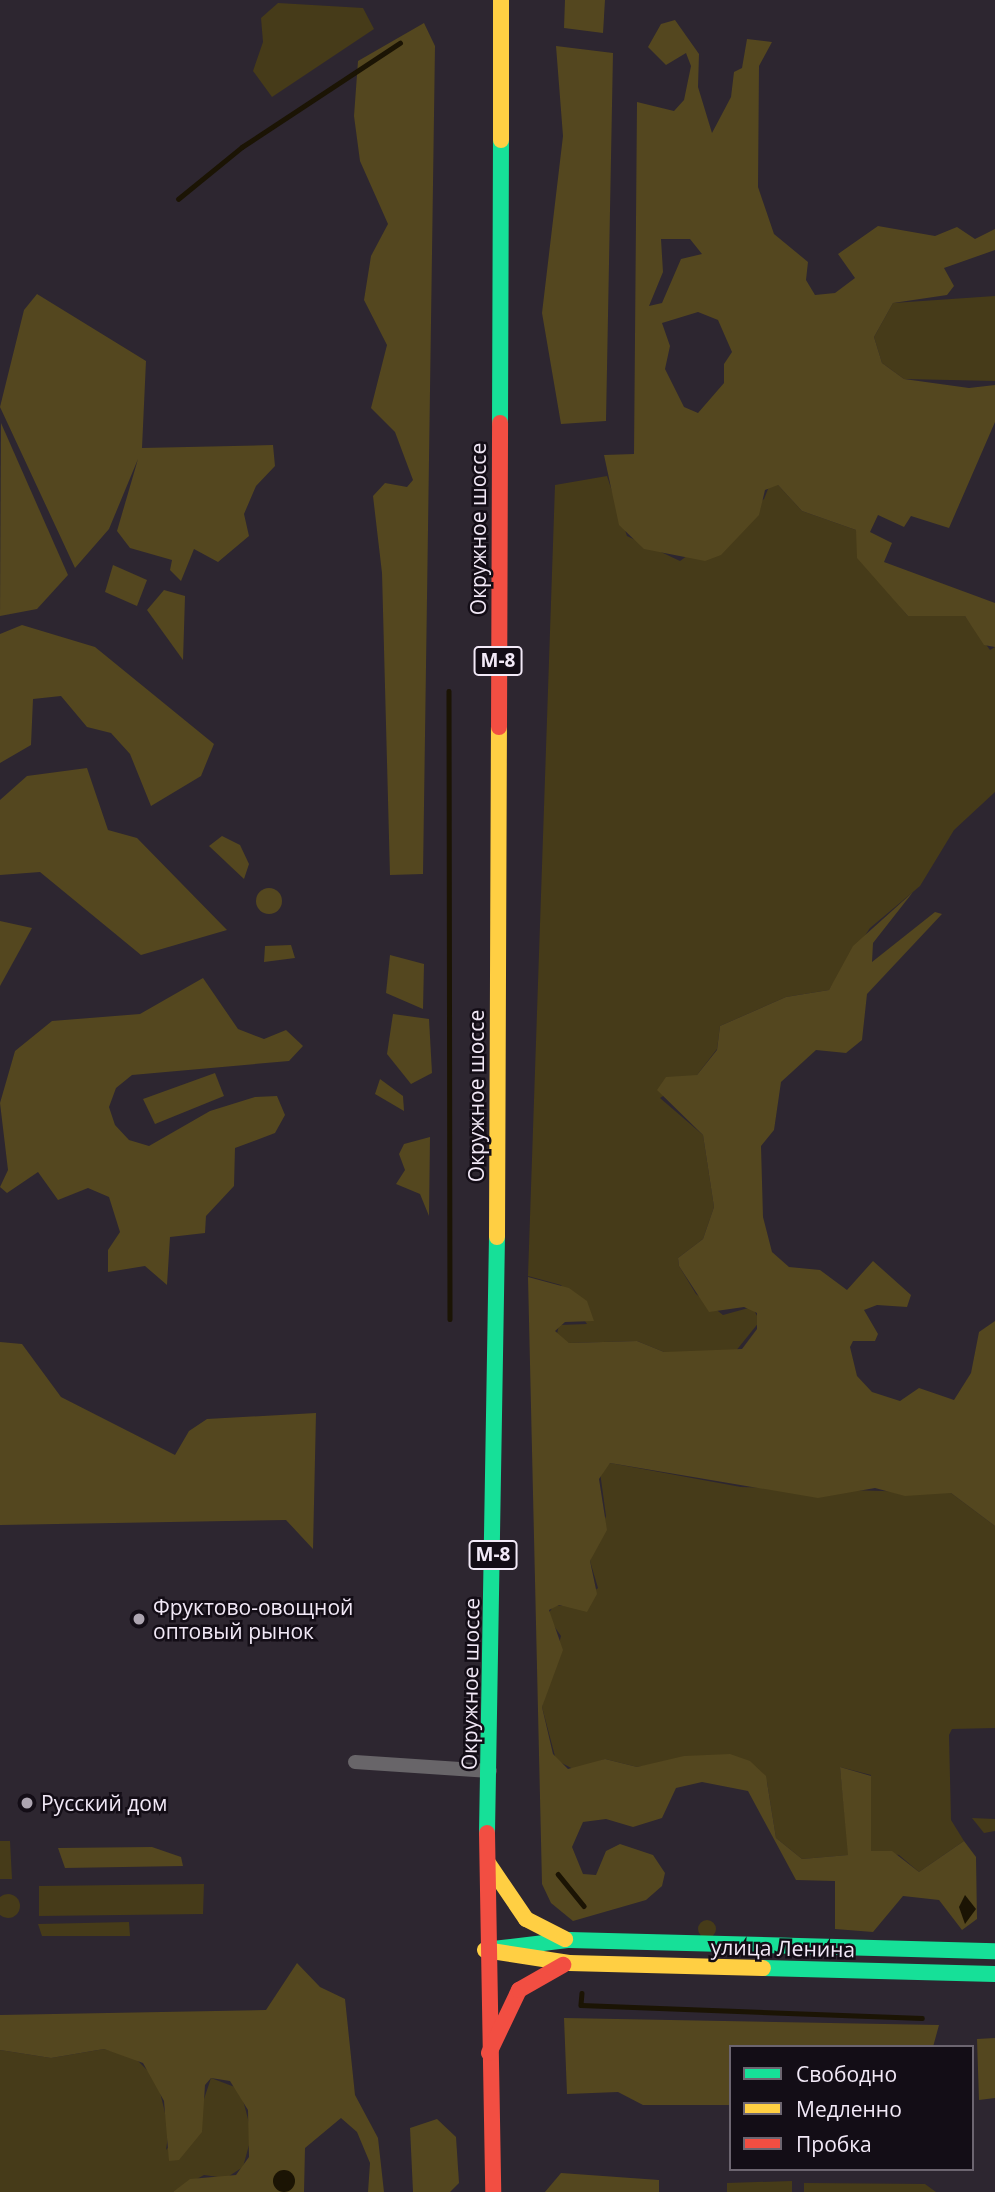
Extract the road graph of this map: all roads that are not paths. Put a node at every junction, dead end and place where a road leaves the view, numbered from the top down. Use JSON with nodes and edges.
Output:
{"nodes":[{"id":1,"x":501,"y":0,"type":"edge"},
{"id":2,"x":355,"y":1762,"type":"dead end"},
{"id":3,"x":490,"y":1771,"type":"junction"},
{"id":4,"x":488,"y":1863,"type":"junction"},
{"id":5,"x":569,"y":1940,"type":"junction"},
{"id":6,"x":485,"y":1950,"type":"junction"},
{"id":7,"x":989,"y":1951,"type":"edge"},
{"id":8,"x":569,"y":1963,"type":"junction"},
{"id":9,"x":975,"y":1974,"type":"junction"},
{"id":10,"x":995,"y":1974,"type":"edge"},
{"id":11,"x":489,"y":2053,"type":"junction"},
{"id":12,"x":493,"y":2192,"type":"edge"}],
"edges":[{"from":1,"to":3,"type":"main road","name":"Окружное шоссе","number":"М-8"},
{"from":2,"to":3,"type":"street"},
{"from":3,"to":4,"type":"main road","name":"Окружное шоссе","number":"М-8"},
{"from":4,"to":5,"type":"main road","name":"улица Ленина"},
{"from":4,"to":6,"type":"main road","name":"Окружное шоссе","number":"М-8"},
{"from":5,"to":6,"type":"main road","name":"улица Ленина"},
{"from":5,"to":7,"type":"main road","name":"улица Ленина"},
{"from":6,"to":8,"type":"main road","name":"улица Ленина"},
{"from":6,"to":11,"type":"main road","name":"Окружное шоссе","number":"М-8"},
{"from":7,"to":9,"type":"main road"},
{"from":8,"to":9,"type":"main road","name":"улица Ленина"},
{"from":8,"to":11,"type":"main road","name":"улица Ленина"},
{"from":9,"to":10,"type":"main road","name":"улица Ленина"},
{"from":11,"to":12,"type":"main road","name":"Окружное шоссе","number":"М-8"}]}
